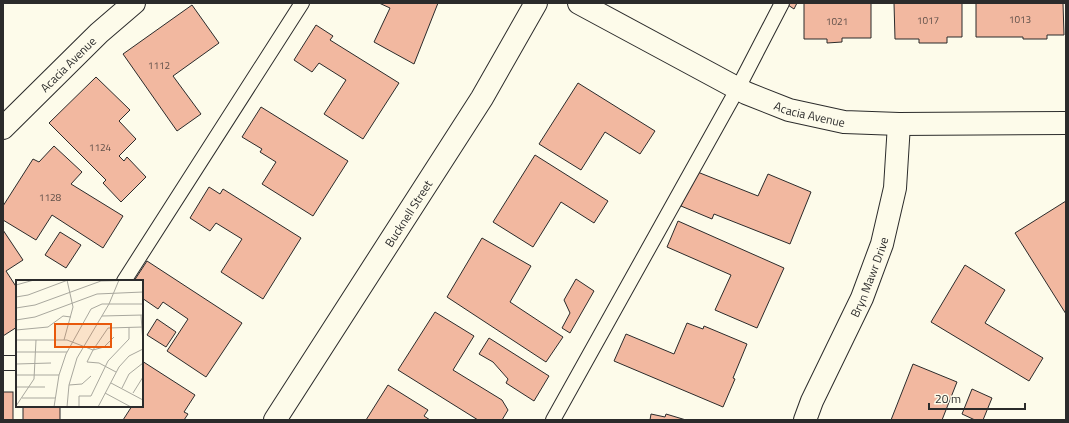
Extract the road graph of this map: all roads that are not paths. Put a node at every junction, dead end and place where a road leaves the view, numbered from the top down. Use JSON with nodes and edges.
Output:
{"nodes":[{"id":1,"x":134,"y":3,"type":"edge"},
{"id":2,"x":302,"y":3,"type":"edge"},
{"id":3,"x":536,"y":3,"type":"edge"},
{"id":4,"x":579,"y":3,"type":"edge"},
{"id":5,"x":782,"y":3,"type":"edge"},
{"id":6,"x":738,"y":88,"type":"junction"},
{"id":7,"x":1066,"y":123,"type":"edge"},
{"id":8,"x":899,"y":124,"type":"junction"},
{"id":9,"x":3,"y":128,"type":"edge"},
{"id":10,"x":125,"y":280,"type":"edge"},
{"id":11,"x":3,"y":363,"type":"edge"},
{"id":12,"x":16,"y":363,"type":"edge"},
{"id":13,"x":275,"y":420,"type":"edge"},
{"id":14,"x":554,"y":420,"type":"edge"},
{"id":15,"x":805,"y":420,"type":"edge"}],
"edges":[{"from":1,"to":9,"type":"street","name":"Acacia Avenue"},
{"from":2,"to":10,"type":"lane"},
{"from":3,"to":13,"type":"street","name":"Bucknell Street"},
{"from":4,"to":6,"type":"street","name":"Acacia Avenue"},
{"from":5,"to":6,"type":"lane"},
{"from":6,"to":8,"type":"street","name":"Acacia Avenue"},
{"from":6,"to":14,"type":"lane"},
{"from":7,"to":8,"type":"street","name":"Acacia Avenue"},
{"from":8,"to":15,"type":"street","name":"Bryn Mawr Drive"},
{"from":11,"to":12,"type":"lane"}]}
